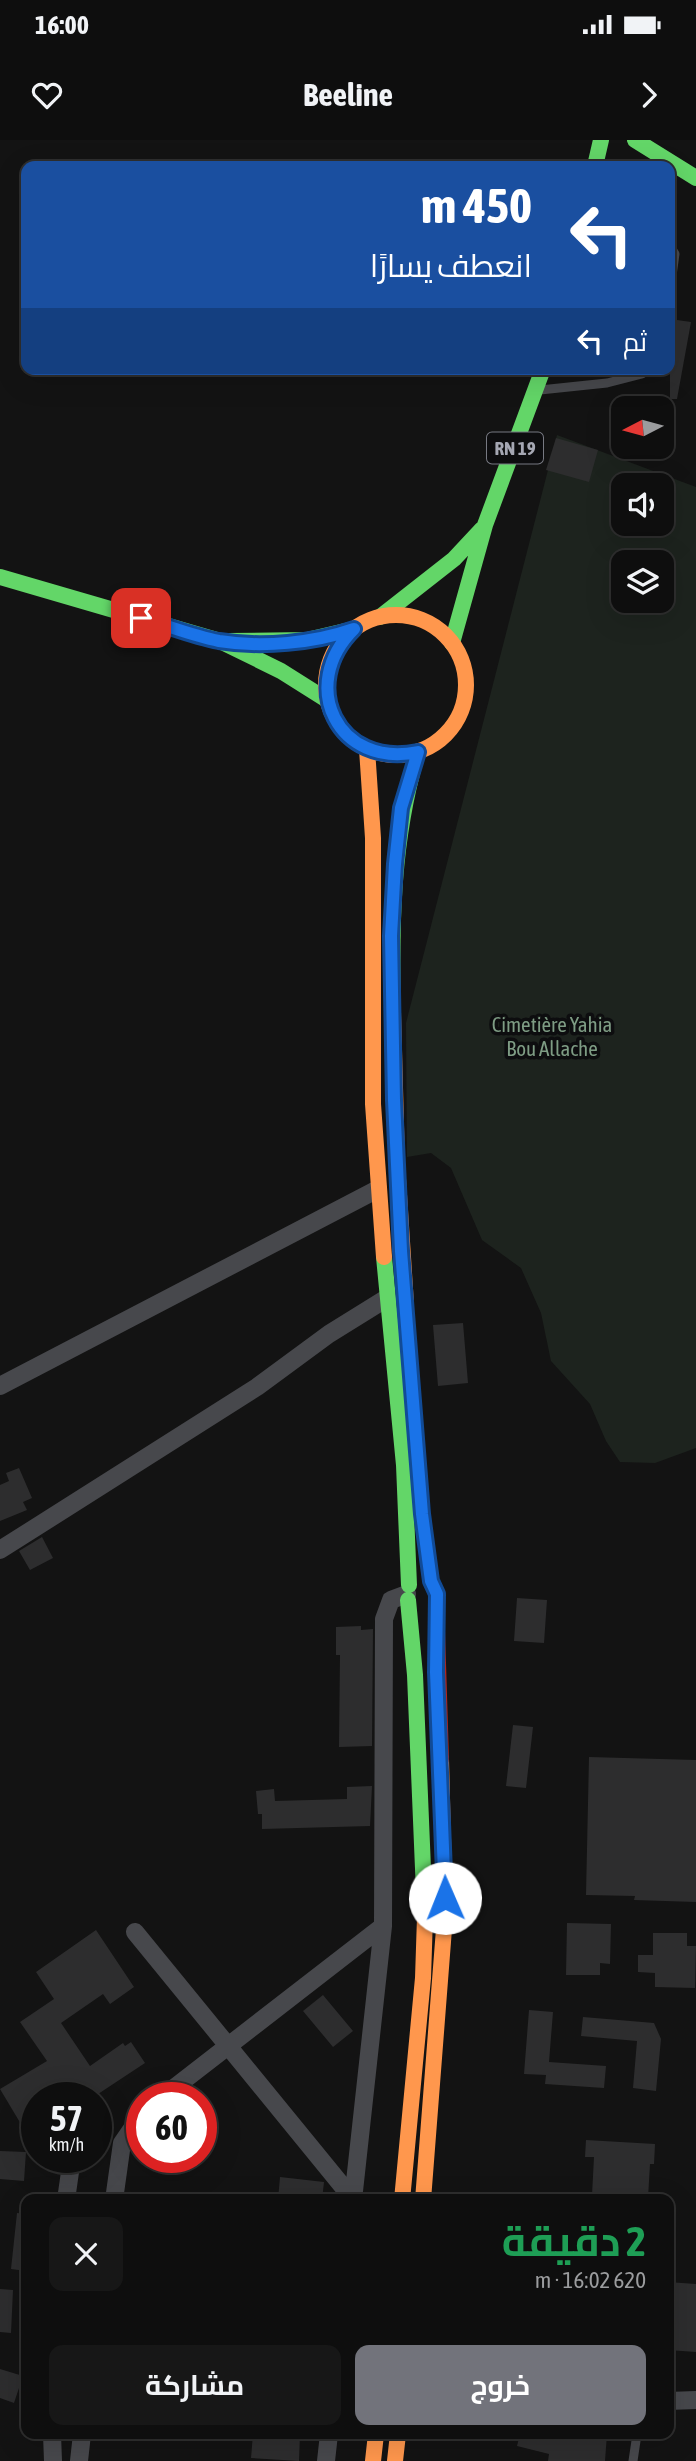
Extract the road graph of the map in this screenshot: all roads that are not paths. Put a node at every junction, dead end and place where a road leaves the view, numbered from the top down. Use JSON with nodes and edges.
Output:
{"nodes":[{"id":1,"x":601,"y":140,"type":"edge"},
{"id":2,"x":635,"y":140,"type":"edge"},
{"id":3,"x":596,"y":161,"type":"edge"},
{"id":4,"x":669,"y":161,"type":"edge"},
{"id":5,"x":675,"y":165,"type":"edge"},
{"id":6,"x":696,"y":178,"type":"edge"},
{"id":7,"x":542,"y":375,"type":"edge"},
{"id":8,"x":638,"y":375,"type":"edge"},
{"id":9,"x":538,"y":390,"type":"junction"},
{"id":10,"x":485,"y":525,"type":"junction"},
{"id":11,"x":0,"y":577,"type":"edge"},
{"id":12,"x":380,"y":617,"type":"junction"},
{"id":13,"x":354,"y":629,"type":"junction"},
{"id":14,"x":220,"y":641,"type":"junction"},
{"id":15,"x":452,"y":643,"type":"junction"},
{"id":16,"x":327,"y":700,"type":"junction"},
{"id":17,"x":367,"y":749,"type":"junction"},
{"id":18,"x":418,"y":752,"type":"junction"},
{"id":19,"x":378,"y":1189,"type":"junction"},
{"id":20,"x":387,"y":1298,"type":"junction"},
{"id":21,"x":0,"y":1386,"type":"edge"},
{"id":22,"x":0,"y":1550,"type":"edge"},
{"id":23,"x":431,"y":1581,"type":"junction"},
{"id":24,"x":408,"y":1593,"type":"junction"},
{"id":25,"x":436,"y":1599,"type":"junction"},
{"id":26,"x":383,"y":1926,"type":"junction"},
{"id":27,"x":135,"y":1932,"type":"dead end"},
{"id":28,"x":225,"y":2046,"type":"junction"},
{"id":29,"x":181,"y":2082,"type":"edge"},
{"id":30,"x":126,"y":2137,"type":"edge"},
{"id":31,"x":70,"y":2173,"type":"edge"},
{"id":32,"x":66,"y":2194,"type":"edge"},
{"id":33,"x":115,"y":2194,"type":"edge"},
{"id":34,"x":348,"y":2194,"type":"edge"},
{"id":35,"x":354,"y":2194,"type":"edge"},
{"id":36,"x":403,"y":2194,"type":"edge"},
{"id":37,"x":423,"y":2194,"type":"edge"},
{"id":38,"x":696,"y":2400,"type":"edge"},
{"id":39,"x":674,"y":2401,"type":"edge"},
{"id":40,"x":52,"y":2439,"type":"edge"},
{"id":41,"x":81,"y":2439,"type":"edge"},
{"id":42,"x":328,"y":2439,"type":"edge"},
{"id":43,"x":375,"y":2439,"type":"edge"},
{"id":44,"x":397,"y":2439,"type":"edge"},
{"id":45,"x":636,"y":2439,"type":"edge"},
{"id":46,"x":53,"y":2461,"type":"edge"},
{"id":47,"x":79,"y":2461,"type":"edge"},
{"id":48,"x":326,"y":2461,"type":"edge"},
{"id":49,"x":373,"y":2461,"type":"edge"},
{"id":50,"x":395,"y":2461,"type":"edge"},
{"id":51,"x":633,"y":2461,"type":"edge"}],
"edges":[{"from":1,"to":3,"type":"main road"},
{"from":2,"to":4,"type":"main road"},
{"from":5,"to":6,"type":"main road"},
{"from":7,"to":9,"type":"main road","number":"RN 19"},
{"from":8,"to":9,"type":"lane"},
{"from":9,"to":10,"type":"main road","number":"RN 19"},
{"from":10,"to":12,"type":"main road","number":"RN 19"},
{"from":10,"to":15,"type":"main road","number":"RN 19"},
{"from":11,"to":14,"type":"main road"},
{"from":12,"to":13,"type":"main road"},
{"from":12,"to":15,"type":"main road"},
{"from":13,"to":14,"type":"main road"},
{"from":13,"to":16,"type":"main road"},
{"from":14,"to":16,"type":"main road"},
{"from":15,"to":18,"type":"main road"},
{"from":16,"to":17,"type":"main road"},
{"from":17,"to":18,"type":"main road"},
{"from":17,"to":19,"type":"main road"},
{"from":18,"to":23,"type":"main road"},
{"from":19,"to":20,"type":"main road"},
{"from":19,"to":21,"type":"street"},
{"from":20,"to":22,"type":"street"},
{"from":20,"to":24,"type":"main road"},
{"from":23,"to":24,"type":"main road"},
{"from":23,"to":25,"type":"main road"},
{"from":24,"to":25,"type":"main road"},
{"from":24,"to":26,"type":"street"},
{"from":24,"to":36,"type":"main road"},
{"from":25,"to":37,"type":"main road"},
{"from":26,"to":28,"type":"street"},
{"from":26,"to":35,"type":"street"},
{"from":27,"to":28,"type":"street"},
{"from":28,"to":29,"type":"street"},
{"from":28,"to":34,"type":"street"},
{"from":30,"to":33,"type":"street"},
{"from":31,"to":32,"type":"street"},
{"from":38,"to":39,"type":"street"},
{"from":40,"to":46,"type":"street"},
{"from":41,"to":47,"type":"street"},
{"from":42,"to":48,"type":"street"},
{"from":43,"to":49,"type":"main road"},
{"from":44,"to":50,"type":"main road"},
{"from":45,"to":51,"type":"lane"}]}
